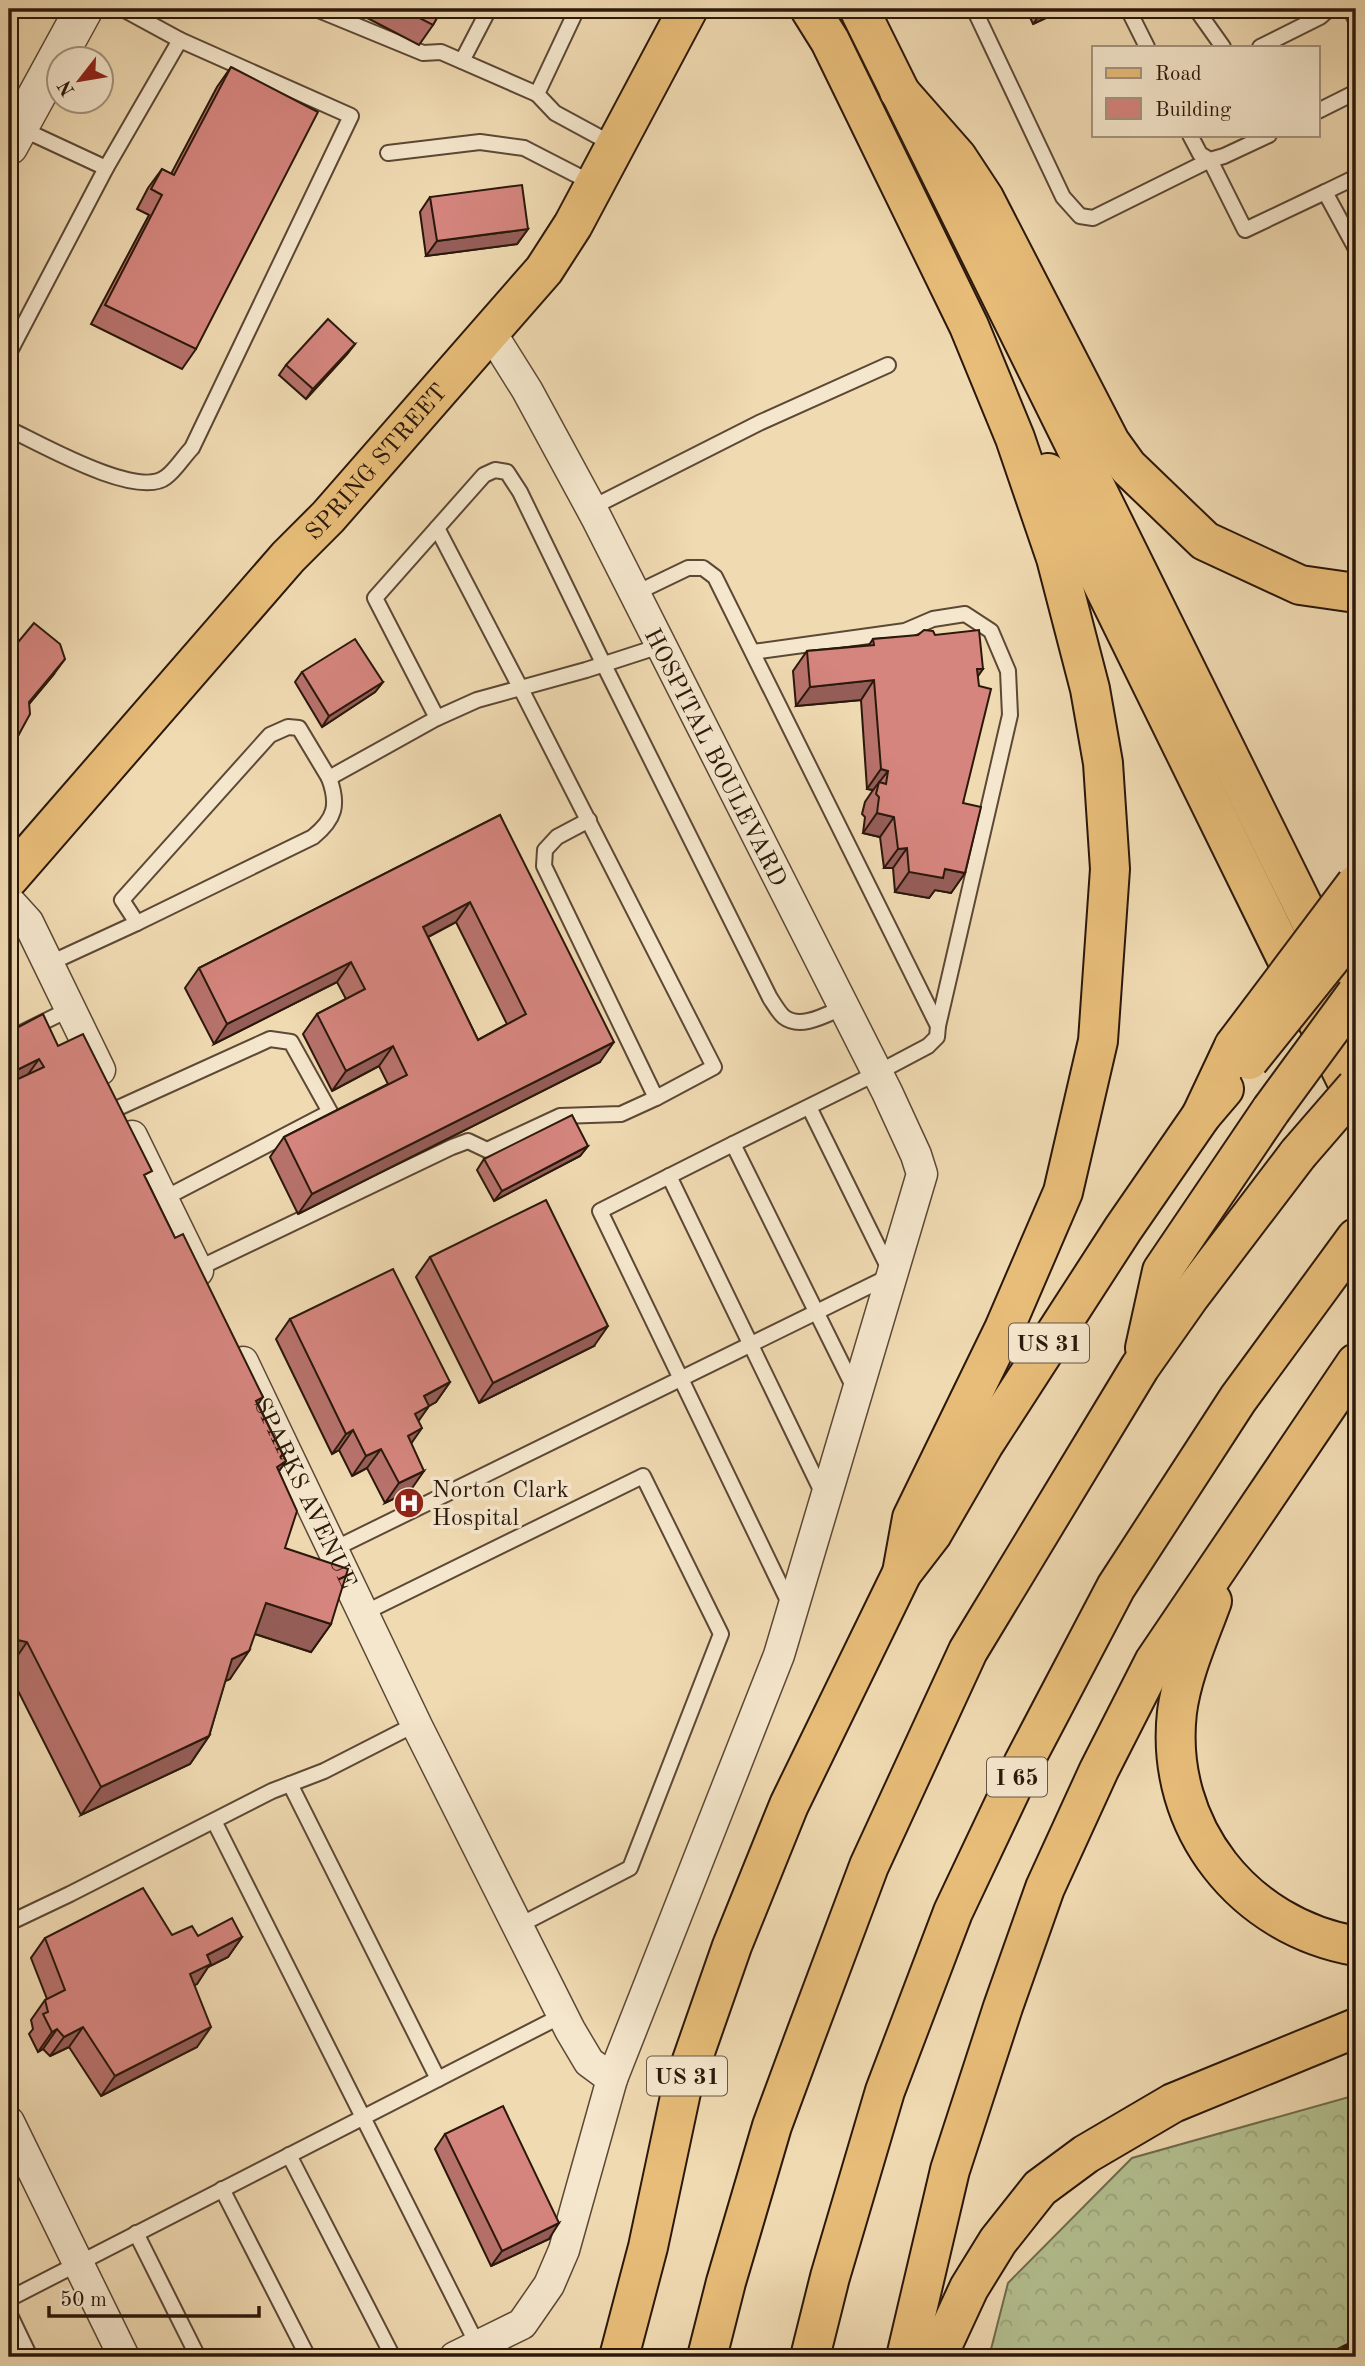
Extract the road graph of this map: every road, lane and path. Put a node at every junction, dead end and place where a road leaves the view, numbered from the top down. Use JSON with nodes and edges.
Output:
{"nodes":[{"id":1,"x":84,"y":9,"type":"edge"},
{"id":2,"x":123,"y":9,"type":"edge"},
{"id":3,"x":316,"y":9,"type":"edge"},
{"id":4,"x":489,"y":9,"type":"edge"},
{"id":5,"x":577,"y":9,"type":"edge"},
{"id":6,"x":688,"y":9,"type":"edge"},
{"id":7,"x":810,"y":9,"type":"edge"},
{"id":8,"x":859,"y":9,"type":"edge"},
{"id":9,"x":974,"y":9,"type":"edge"},
{"id":10,"x":1128,"y":9,"type":"edge"},
{"id":11,"x":1196,"y":9,"type":"edge"},
{"id":12,"x":1329,"y":9,"type":"edge"},
{"id":13,"x":1350,"y":9,"type":"edge"},
{"id":14,"x":1356,"y":20,"type":"edge"},
{"id":15,"x":180,"y":40,"type":"junction"},
{"id":16,"x":1146,"y":46,"type":"edge"},
{"id":17,"x":1222,"y":46,"type":"edge"},
{"id":18,"x":1262,"y":46,"type":"edge"},
{"id":19,"x":462,"y":61,"type":"junction"},
{"id":20,"x":899,"y":90,"type":"junction"},
{"id":21,"x":1356,"y":92,"type":"edge"},
{"id":22,"x":537,"y":94,"type":"junction"},
{"id":23,"x":1320,"y":110,"type":"edge"},
{"id":24,"x":1191,"y":136,"type":"edge"},
{"id":25,"x":1265,"y":136,"type":"edge"},
{"id":26,"x":14,"y":137,"type":"edge"},
{"id":27,"x":615,"y":146,"type":"junction"},
{"id":28,"x":388,"y":153,"type":"dead end"},
{"id":29,"x":1210,"y":160,"type":"junction"},
{"id":30,"x":106,"y":168,"type":"junction"},
{"id":31,"x":1356,"y":177,"type":"edge"},
{"id":32,"x":595,"y":185,"type":"junction"},
{"id":33,"x":1325,"y":192,"type":"junction"},
{"id":34,"x":1356,"y":249,"type":"edge"},
{"id":35,"x":969,"y":326,"type":"junction"},
{"id":36,"x":490,"y":331,"type":"junction"},
{"id":37,"x":9,"y":354,"type":"edge"},
{"id":38,"x":888,"y":365,"type":"dead end"},
{"id":39,"x":9,"y":429,"type":"edge"},
{"id":40,"x":591,"y":508,"type":"junction"},
{"id":41,"x":437,"y":528,"type":"junction"},
{"id":42,"x":1356,"y":593,"type":"edge"},
{"id":43,"x":634,"y":594,"type":"junction"},
{"id":44,"x":660,"y":646,"type":"junction"},
{"id":45,"x":753,"y":652,"type":"junction"},
{"id":46,"x":604,"y":665,"type":"junction"},
{"id":47,"x":520,"y":687,"type":"junction"},
{"id":48,"x":437,"y":718,"type":"junction"},
{"id":49,"x":330,"y":778,"type":"junction"},
{"id":50,"x":589,"y":820,"type":"junction"},
{"id":51,"x":9,"y":878,"type":"edge"},
{"id":52,"x":1356,"y":884,"type":"edge"},
{"id":53,"x":9,"y":901,"type":"edge"},
{"id":54,"x":137,"y":923,"type":"junction"},
{"id":55,"x":1356,"y":927,"type":"edge"},
{"id":56,"x":48,"y":964,"type":"junction"},
{"id":57,"x":1356,"y":994,"type":"edge"},
{"id":58,"x":844,"y":1007,"type":"junction"},
{"id":59,"x":70,"y":1009,"type":"junction"},
{"id":60,"x":1356,"y":1013,"type":"edge"},
{"id":61,"x":937,"y":1026,"type":"junction"},
{"id":62,"x":9,"y":1039,"type":"edge"},
{"id":63,"x":1241,"y":1053,"type":"junction"},
{"id":64,"x":877,"y":1073,"type":"junction"},
{"id":65,"x":1356,"y":1087,"type":"edge"},
{"id":66,"x":656,"y":1098,"type":"junction"},
{"id":67,"x":1356,"y":1100,"type":"edge"},
{"id":68,"x":809,"y":1107,"type":"junction"},
{"id":69,"x":118,"y":1108,"type":"junction"},
{"id":70,"x":733,"y":1144,"type":"junction"},
{"id":71,"x":669,"y":1176,"type":"junction"},
{"id":72,"x":163,"y":1199,"type":"junction"},
{"id":73,"x":1350,"y":1246,"type":"edge"},
{"id":74,"x":892,"y":1275,"type":"junction"},
{"id":75,"x":203,"y":1280,"type":"joint"},
{"id":76,"x":817,"y":1311,"type":"junction"},
{"id":77,"x":232,"y":1339,"type":"edge"},
{"id":78,"x":750,"y":1345,"type":"junction"},
{"id":79,"x":1356,"y":1363,"type":"edge"},
{"id":80,"x":1140,"y":1367,"type":"junction"},
{"id":81,"x":680,"y":1378,"type":"junction"},
{"id":82,"x":857,"y":1394,"type":"junction"},
{"id":83,"x":826,"y":1499,"type":"junction"},
{"id":84,"x":1251,"y":1517,"type":"junction"},
{"id":85,"x":334,"y":1549,"type":"junction"},
{"id":86,"x":902,"y":1573,"type":"junction"},
{"id":87,"x":793,"y":1611,"type":"junction"},
{"id":88,"x":364,"y":1613,"type":"junction"},
{"id":89,"x":416,"y":1724,"type":"junction"},
{"id":90,"x":290,"y":1784,"type":"junction"},
{"id":91,"x":214,"y":1821,"type":"junction"},
{"id":92,"x":9,"y":1923,"type":"edge"},
{"id":93,"x":518,"y":1926,"type":"junction"},
{"id":94,"x":1356,"y":1946,"type":"edge"},
{"id":95,"x":563,"y":2014,"type":"junction"},
{"id":96,"x":1356,"y":2028,"type":"edge"},
{"id":97,"x":438,"y":2079,"type":"junction"},
{"id":98,"x":612,"y":2079,"type":"junction"},
{"id":99,"x":364,"y":2117,"type":"junction"},
{"id":100,"x":9,"y":2122,"type":"edge"},
{"id":101,"x":289,"y":2155,"type":"junction"},
{"id":102,"x":222,"y":2189,"type":"junction"},
{"id":103,"x":136,"y":2233,"type":"junction"},
{"id":104,"x":77,"y":2264,"type":"junction"},
{"id":105,"x":9,"y":2299,"type":"edge"},
{"id":106,"x":9,"y":2314,"type":"edge"},
{"id":107,"x":467,"y":2352,"type":"edge"},
{"id":108,"x":30,"y":2357,"type":"edge"},
{"id":109,"x":124,"y":2357,"type":"edge"},
{"id":110,"x":198,"y":2357,"type":"edge"},
{"id":111,"x":308,"y":2357,"type":"edge"},
{"id":112,"x":393,"y":2357,"type":"edge"},
{"id":113,"x":619,"y":2357,"type":"edge"},
{"id":114,"x":707,"y":2357,"type":"edge"},
{"id":115,"x":810,"y":2357,"type":"edge"},
{"id":116,"x":906,"y":2357,"type":"edge"},
{"id":117,"x":937,"y":2357,"type":"edge"}],
"edges":[{"from":1,"to":26,"type":"street"},
{"from":2,"to":15,"type":"lane"},
{"from":3,"to":19,"type":"lane"},
{"from":4,"to":19,"type":"lane"},
{"from":5,"to":22,"type":"lane"},
{"from":6,"to":27,"type":"main road","name":"SPRING STREET"},
{"from":7,"to":35,"type":"main road"},
{"from":8,"to":20,"type":"main road"},
{"from":9,"to":29,"type":"lane"},
{"from":10,"to":16,"type":"lane"},
{"from":11,"to":17,"type":"lane"},
{"from":12,"to":18,"type":"lane"},
{"from":13,"to":14,"type":"lane"},
{"from":15,"to":30,"type":"lane"},
{"from":15,"to":39,"type":"lane"},
{"from":19,"to":22,"type":"lane"},
{"from":20,"to":42,"type":"main road"},
{"from":20,"to":60,"type":"main road"},
{"from":21,"to":23,"type":"lane"},
{"from":22,"to":27,"type":"lane"},
{"from":24,"to":29,"type":"lane"},
{"from":25,"to":29,"type":"lane"},
{"from":26,"to":30,"type":"lane"},
{"from":27,"to":32,"type":"main road","name":"SPRING STREET"},
{"from":28,"to":32,"type":"lane"},
{"from":29,"to":33,"type":"lane"},
{"from":30,"to":37,"type":"lane"},
{"from":31,"to":33,"type":"lane"},
{"from":32,"to":36,"type":"main road","name":"SPRING STREET"},
{"from":33,"to":34,"type":"lane"},
{"from":35,"to":67,"type":"main road"},
{"from":35,"to":86,"type":"main road"},
{"from":36,"to":40,"type":"street","name":"HOSPITAL BOULEVARD"},
{"from":36,"to":51,"type":"main road","name":"SPRING STREET"},
{"from":38,"to":40,"type":"lane"},
{"from":40,"to":43,"type":"street","name":"HOSPITAL BOULEVARD"},
{"from":41,"to":46,"type":"lane"},
{"from":41,"to":47,"type":"lane"},
{"from":41,"to":48,"type":"lane"},
{"from":43,"to":44,"type":"street","name":"HOSPITAL BOULEVARD"},
{"from":43,"to":45,"type":"lane"},
{"from":44,"to":46,"type":"lane"},
{"from":44,"to":58,"type":"street","name":"HOSPITAL BOULEVARD"},
{"from":45,"to":61,"type":"lane"},
{"from":45,"to":61,"type":"lane"},
{"from":46,"to":47,"type":"lane"},
{"from":46,"to":58,"type":"lane"},
{"from":47,"to":48,"type":"lane"},
{"from":47,"to":50,"type":"lane"},
{"from":48,"to":49,"type":"lane"},
{"from":49,"to":54,"type":"lane"},
{"from":49,"to":54,"type":"lane"},
{"from":50,"to":66,"type":"lane"},
{"from":50,"to":66,"type":"lane"},
{"from":52,"to":63,"type":"main road","bridge":true},
{"from":53,"to":56,"type":"street"},
{"from":54,"to":56,"type":"lane"},
{"from":55,"to":63,"type":"main road","bridge":true},
{"from":56,"to":59,"type":"street"},
{"from":57,"to":80,"type":"main road","bridge":true},
{"from":58,"to":64,"type":"street","name":"HOSPITAL BOULEVARD"},
{"from":59,"to":62,"type":"lane"},
{"from":59,"to":69,"type":"street"},
{"from":61,"to":64,"type":"lane"},
{"from":63,"to":86,"type":"main road","number":"US 31"},
{"from":64,"to":68,"type":"lane"},
{"from":64,"to":74,"type":"street","name":"HOSPITAL BOULEVARD"},
{"from":65,"to":80,"type":"main road","bridge":true},
{"from":66,"to":75,"type":"lane"},
{"from":68,"to":70,"type":"lane"},
{"from":68,"to":74,"type":"lane"},
{"from":69,"to":72,"type":"street"},
{"from":69,"to":72,"type":"lane"},
{"from":70,"to":71,"type":"lane"},
{"from":70,"to":76,"type":"lane"},
{"from":71,"to":78,"type":"lane"},
{"from":71,"to":81,"type":"lane"},
{"from":72,"to":75,"type":"street"},
{"from":73,"to":115,"type":"main road","number":"I 65"},
{"from":74,"to":76,"type":"lane"},
{"from":74,"to":82,"type":"street","name":"HOSPITAL BOULEVARD"},
{"from":76,"to":78,"type":"lane"},
{"from":76,"to":82,"type":"lane"},
{"from":77,"to":85,"type":"street","name":"SPARKS AVENUE"},
{"from":78,"to":81,"type":"lane"},
{"from":78,"to":83,"type":"lane"},
{"from":79,"to":84,"type":"main road"},
{"from":80,"to":114,"type":"main road"},
{"from":81,"to":85,"type":"lane"},
{"from":81,"to":87,"type":"lane"},
{"from":82,"to":83,"type":"street","name":"HOSPITAL BOULEVARD"},
{"from":83,"to":87,"type":"street","name":"HOSPITAL BOULEVARD"},
{"from":84,"to":94,"type":"main road"},
{"from":84,"to":116,"type":"main road"},
{"from":85,"to":88,"type":"street","name":"SPARKS AVENUE"},
{"from":86,"to":113,"type":"main road","number":"US 31"},
{"from":87,"to":98,"type":"street","name":"HOSPITAL BOULEVARD"},
{"from":88,"to":89,"type":"street","name":"SPARKS AVENUE"},
{"from":88,"to":93,"type":"lane"},
{"from":89,"to":90,"type":"lane"},
{"from":89,"to":93,"type":"street","name":"SPARKS AVENUE"},
{"from":90,"to":91,"type":"lane"},
{"from":90,"to":97,"type":"lane"},
{"from":91,"to":92,"type":"lane"},
{"from":91,"to":99,"type":"lane"},
{"from":93,"to":95,"type":"street","name":"SPARKS AVENUE"},
{"from":95,"to":97,"type":"lane"},
{"from":95,"to":98,"type":"street","name":"SPARKS AVENUE"},
{"from":96,"to":117,"type":"main road"},
{"from":97,"to":99,"type":"lane"},
{"from":98,"to":107,"type":"street","name":"HOSPITAL BOULEVARD"},
{"from":99,"to":101,"type":"lane"},
{"from":99,"to":107,"type":"lane"},
{"from":100,"to":104,"type":"street"},
{"from":101,"to":102,"type":"lane"},
{"from":101,"to":112,"type":"lane"},
{"from":102,"to":103,"type":"lane"},
{"from":102,"to":111,"type":"lane"},
{"from":103,"to":104,"type":"lane"},
{"from":103,"to":110,"type":"lane"},
{"from":104,"to":105,"type":"lane"},
{"from":104,"to":109,"type":"street"},
{"from":106,"to":108,"type":"lane"}]}
